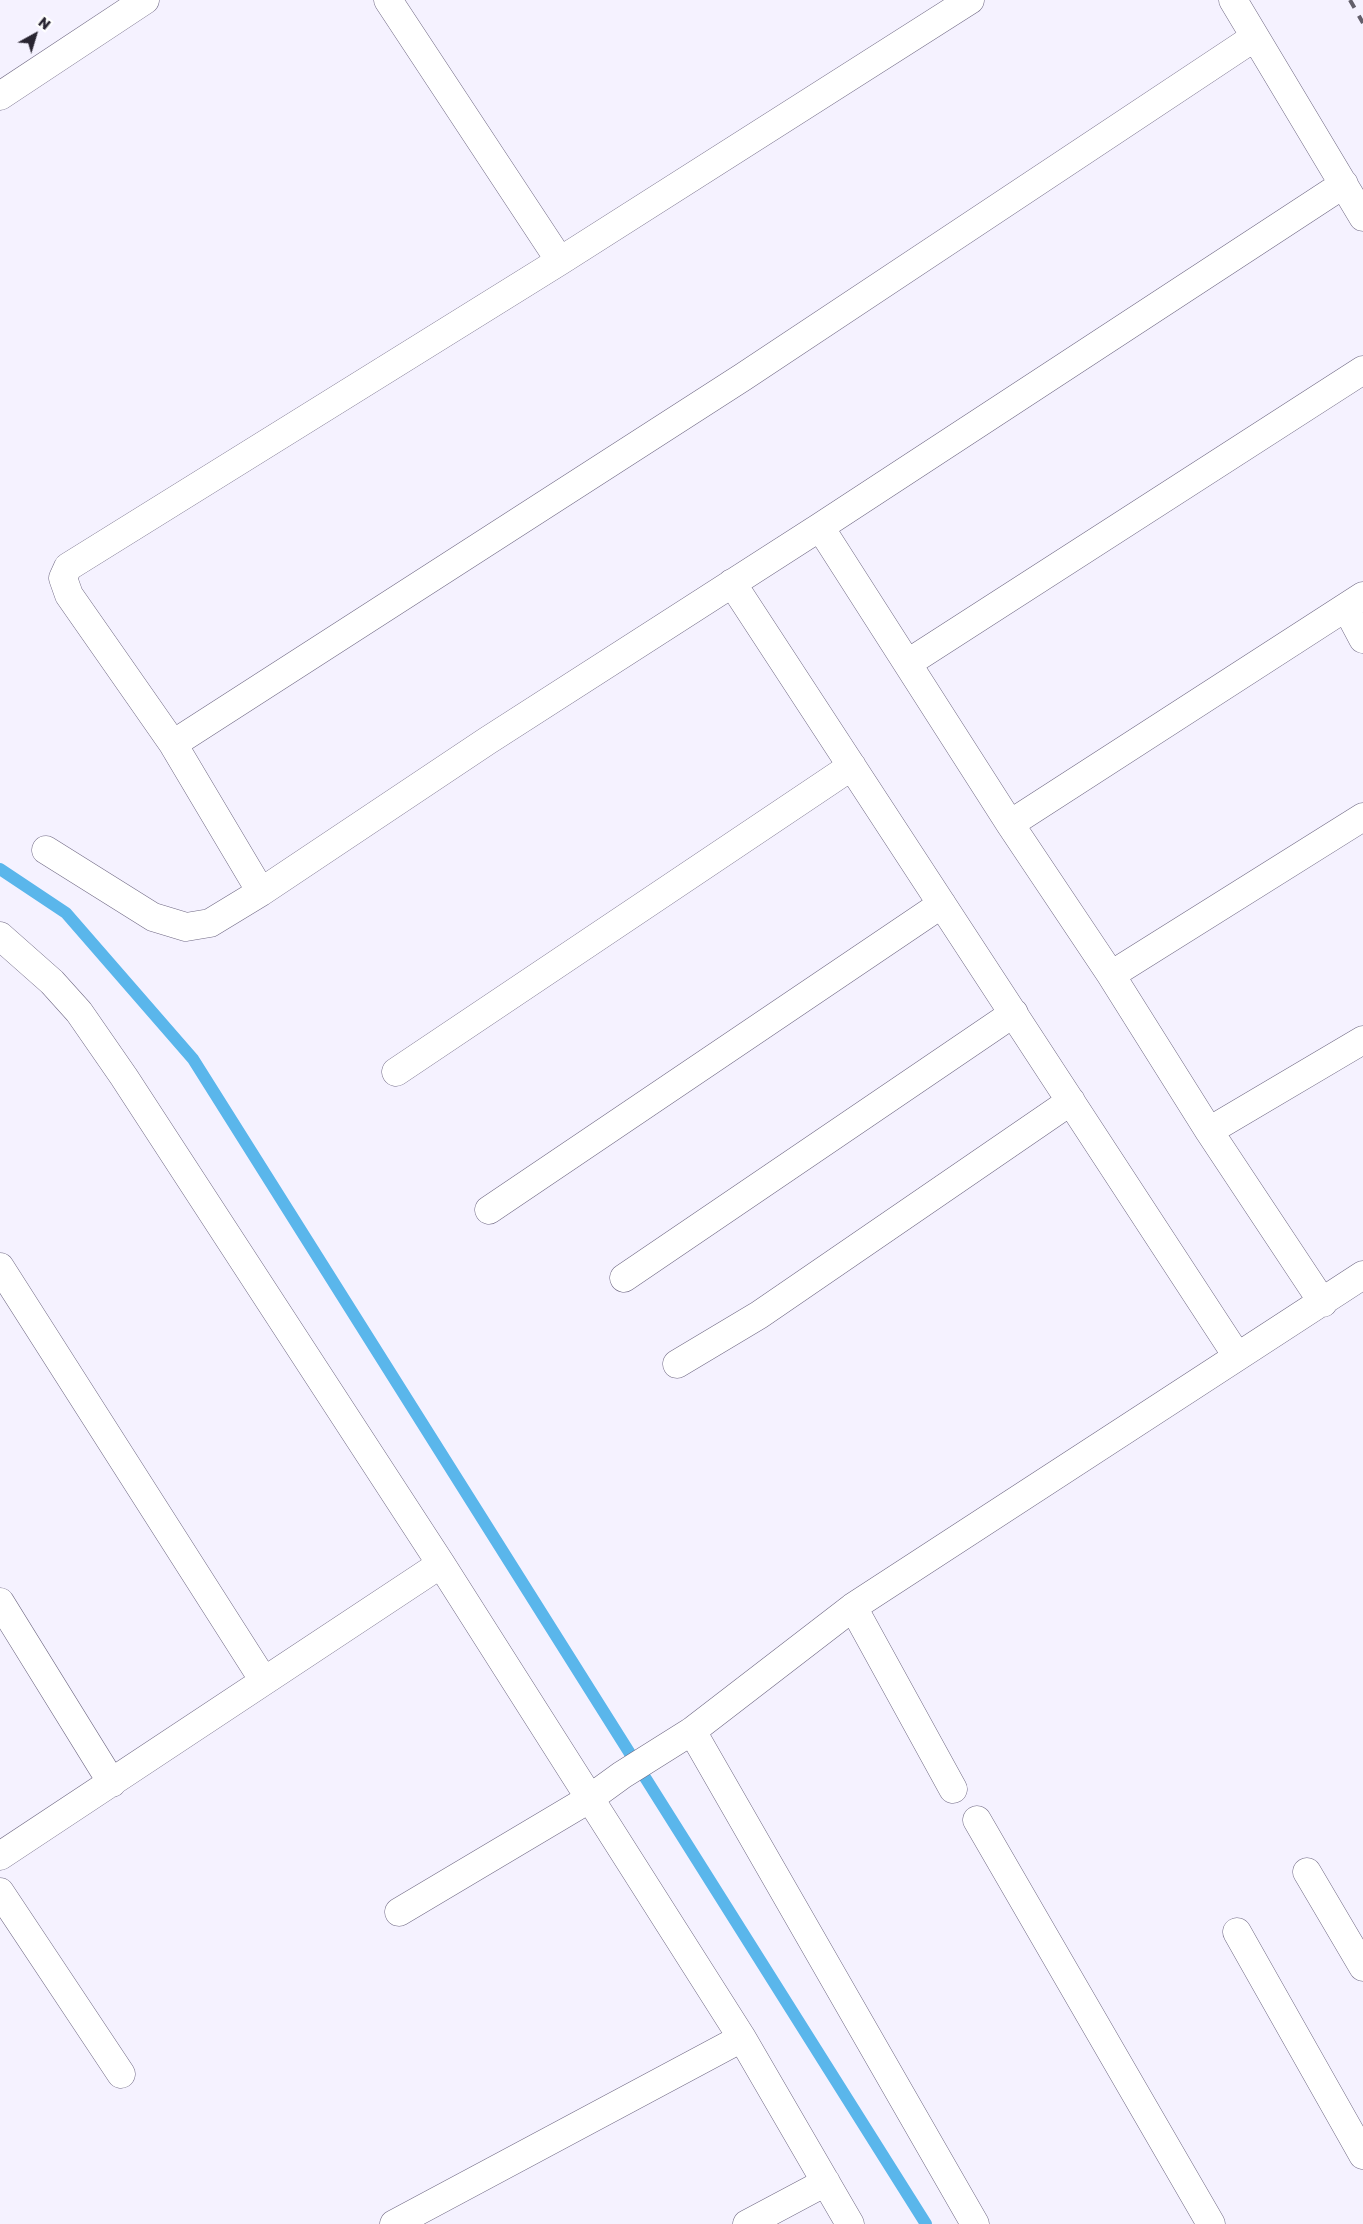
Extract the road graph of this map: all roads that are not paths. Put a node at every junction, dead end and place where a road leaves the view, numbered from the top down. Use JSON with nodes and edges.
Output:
{"nodes":[{"id":1,"x":388,"y":0,"type":"edge"},
{"id":2,"x":970,"y":0,"type":"edge"},
{"id":3,"x":1233,"y":0,"type":"edge"},
{"id":4,"x":133,"y":3,"type":"edge"},
{"id":5,"x":1255,"y":37,"type":"junction"},
{"id":6,"x":0,"y":96,"type":"edge"},
{"id":7,"x":1344,"y":184,"type":"junction"},
{"id":8,"x":1363,"y":217,"type":"edge"},
{"id":9,"x":560,"y":261,"type":"junction"},
{"id":10,"x":1363,"y":370,"type":"edge"},
{"id":11,"x":820,"y":527,"type":"junction"},
{"id":12,"x":732,"y":582,"type":"junction"},
{"id":13,"x":1354,"y":602,"type":"edge"},
{"id":14,"x":1363,"y":639,"type":"edge"},
{"id":15,"x":908,"y":663,"type":"junction"},
{"id":16,"x":173,"y":744,"type":"junction"},
{"id":17,"x":852,"y":766,"type":"junction"},
{"id":18,"x":1363,"y":817,"type":"edge"},
{"id":19,"x":1010,"y":824,"type":"junction"},
{"id":20,"x":46,"y":850,"type":"dead end"},
{"id":21,"x":261,"y":892,"type":"junction"},
{"id":22,"x":942,"y":904,"type":"junction"},
{"id":23,"x":5,"y":948,"type":"edge"},
{"id":24,"x":1111,"y":975,"type":"junction"},
{"id":25,"x":1014,"y":1013,"type":"junction"},
{"id":26,"x":1363,"y":1040,"type":"edge"},
{"id":27,"x":396,"y":1072,"type":"dead end"},
{"id":28,"x":1071,"y":1101,"type":"junction"},
{"id":29,"x":1209,"y":1131,"type":"junction"},
{"id":30,"x":489,"y":1210,"type":"dead end"},
{"id":31,"x":0,"y":1267,"type":"edge"},
{"id":32,"x":1363,"y":1275,"type":"edge"},
{"id":33,"x":624,"y":1278,"type":"dead end"},
{"id":34,"x":1323,"y":1303,"type":"junction"},
{"id":35,"x":1237,"y":1356,"type":"junction"},
{"id":36,"x":678,"y":1364,"type":"dead end"},
{"id":37,"x":441,"y":1564,"type":"junction"},
{"id":38,"x":0,"y":1602,"type":"edge"},
{"id":39,"x":853,"y":1607,"type":"junction"},
{"id":40,"x":264,"y":1681,"type":"junction"},
{"id":41,"x":692,"y":1731,"type":"junction"},
{"id":42,"x":112,"y":1783,"type":"junction"},
{"id":43,"x":953,"y":1788,"type":"dead end"},
{"id":44,"x":589,"y":1799,"type":"junction"},
{"id":45,"x":977,"y":1820,"type":"dead end"},
{"id":46,"x":1,"y":1852,"type":"edge"},
{"id":47,"x":1307,"y":1872,"type":"dead end"},
{"id":48,"x":0,"y":1892,"type":"edge"},
{"id":49,"x":399,"y":1912,"type":"dead end"},
{"id":50,"x":1237,"y":1932,"type":"dead end"},
{"id":51,"x":1363,"y":1967,"type":"edge"},
{"id":52,"x":742,"y":2038,"type":"junction"},
{"id":53,"x":121,"y":2074,"type":"dead end"},
{"id":54,"x":1363,"y":2154,"type":"edge"},
{"id":55,"x":826,"y":2182,"type":"junction"},
{"id":56,"x":394,"y":2224,"type":"edge"},
{"id":57,"x":747,"y":2224,"type":"edge"},
{"id":58,"x":850,"y":2224,"type":"edge"},
{"id":59,"x":975,"y":2224,"type":"edge"},
{"id":60,"x":1210,"y":2224,"type":"edge"}],
"edges":[{"from":1,"to":9,"type":"street"},
{"from":2,"to":9,"type":"street"},
{"from":3,"to":5,"type":"street"},
{"from":4,"to":6,"type":"street"},
{"from":5,"to":7,"type":"street"},
{"from":5,"to":16,"type":"street"},
{"from":7,"to":8,"type":"street"},
{"from":7,"to":11,"type":"street"},
{"from":9,"to":16,"type":"street"},
{"from":10,"to":15,"type":"street"},
{"from":11,"to":12,"type":"street"},
{"from":11,"to":15,"type":"street"},
{"from":12,"to":17,"type":"street"},
{"from":12,"to":21,"type":"street"},
{"from":13,"to":14,"type":"street"},
{"from":13,"to":19,"type":"street"},
{"from":15,"to":19,"type":"street"},
{"from":16,"to":21,"type":"street"},
{"from":17,"to":22,"type":"street"},
{"from":17,"to":27,"type":"street"},
{"from":18,"to":24,"type":"street"},
{"from":19,"to":24,"type":"street"},
{"from":20,"to":21,"type":"street"},
{"from":22,"to":25,"type":"street"},
{"from":22,"to":30,"type":"street"},
{"from":23,"to":37,"type":"street"},
{"from":24,"to":29,"type":"street"},
{"from":25,"to":28,"type":"street"},
{"from":25,"to":33,"type":"street"},
{"from":26,"to":29,"type":"street"},
{"from":28,"to":35,"type":"street"},
{"from":28,"to":36,"type":"street"},
{"from":29,"to":34,"type":"street"},
{"from":31,"to":40,"type":"street"},
{"from":32,"to":34,"type":"street"},
{"from":34,"to":35,"type":"street"},
{"from":35,"to":39,"type":"street"},
{"from":37,"to":40,"type":"street"},
{"from":37,"to":44,"type":"street"},
{"from":38,"to":42,"type":"street"},
{"from":39,"to":41,"type":"street"},
{"from":39,"to":43,"type":"street"},
{"from":40,"to":42,"type":"street"},
{"from":41,"to":44,"type":"street"},
{"from":41,"to":59,"type":"street"},
{"from":42,"to":46,"type":"street"},
{"from":44,"to":49,"type":"street"},
{"from":44,"to":52,"type":"street"},
{"from":45,"to":60,"type":"street"},
{"from":47,"to":51,"type":"street"},
{"from":48,"to":53,"type":"street"},
{"from":50,"to":54,"type":"street"},
{"from":52,"to":55,"type":"street"},
{"from":52,"to":56,"type":"street"},
{"from":55,"to":57,"type":"street"},
{"from":55,"to":58,"type":"street"}]}
